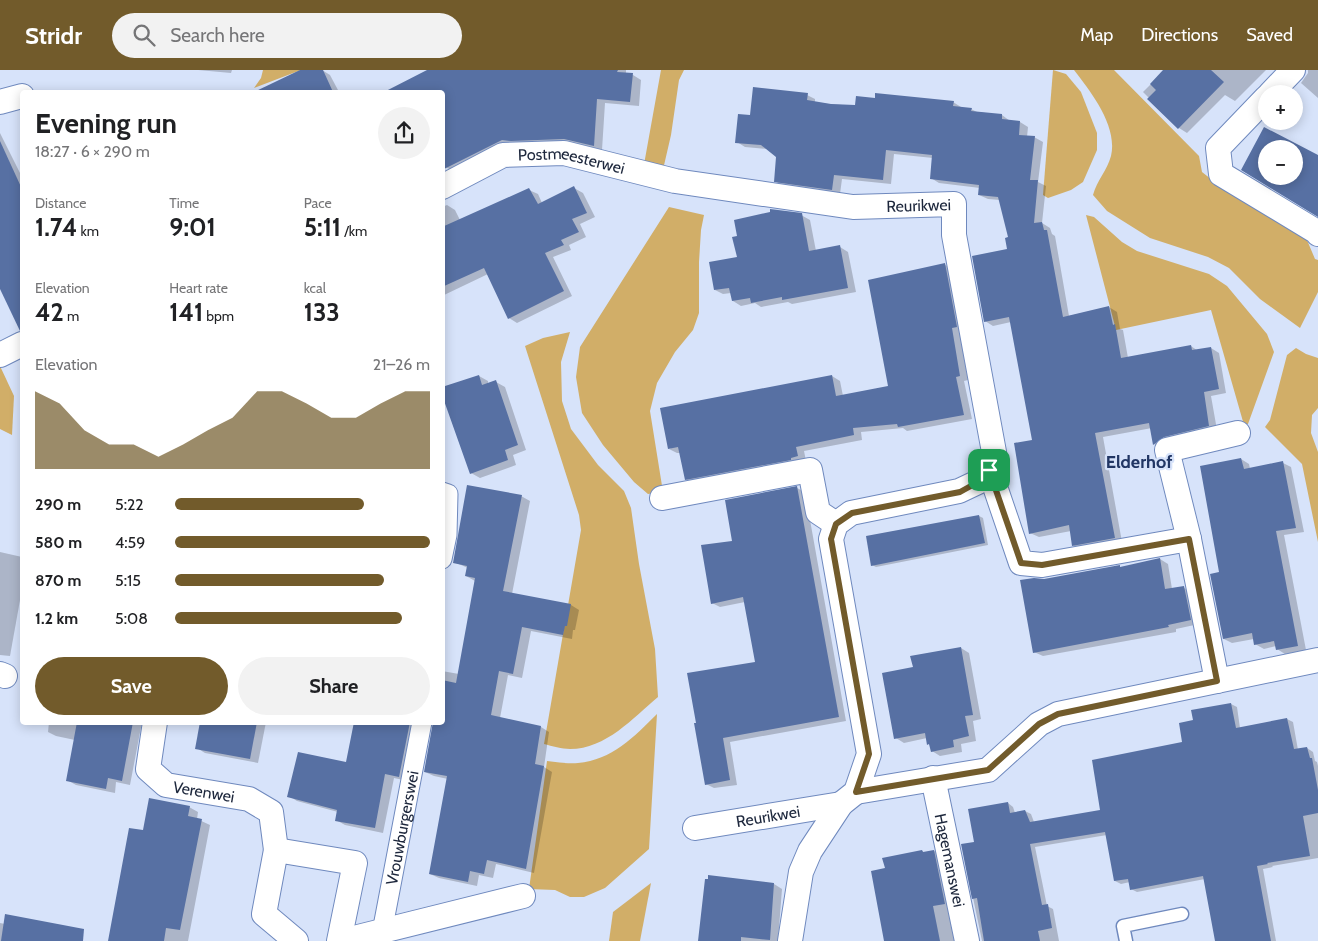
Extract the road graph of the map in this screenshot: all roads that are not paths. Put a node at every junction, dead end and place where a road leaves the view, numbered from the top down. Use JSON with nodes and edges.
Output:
{"nodes":[{"id":1,"x":1293,"y":70,"type":"edge"},
{"id":2,"x":1279,"y":85,"type":"edge"},
{"id":3,"x":20,"y":97,"type":"edge"},
{"id":4,"x":0,"y":102,"type":"edge"},
{"id":5,"x":1258,"y":106,"type":"edge"},
{"id":6,"x":675,"y":181,"type":"joint"},
{"id":7,"x":445,"y":185,"type":"edge"},
{"id":8,"x":1318,"y":234,"type":"edge"},
{"id":9,"x":20,"y":345,"type":"edge"},
{"id":10,"x":0,"y":355,"type":"edge"},
{"id":11,"x":1238,"y":433,"type":"dead end"},
{"id":12,"x":989,"y":470,"type":"junction"},
{"id":13,"x":445,"y":493,"type":"edge"},
{"id":14,"x":662,"y":498,"type":"dead end"},
{"id":15,"x":836,"y":524,"type":"junction"},
{"id":16,"x":1189,"y":539,"type":"junction"},
{"id":17,"x":445,"y":541,"type":"edge"},
{"id":18,"x":1318,"y":660,"type":"edge"},
{"id":19,"x":1217,"y":681,"type":"junction"},
{"id":20,"x":155,"y":725,"type":"edge"},
{"id":21,"x":421,"y":725,"type":"edge"},
{"id":22,"x":934,"y":778,"type":"junction"},
{"id":23,"x":848,"y":798,"type":"junction"},
{"id":24,"x":695,"y":828,"type":"dead end"},
{"id":25,"x":276,"y":850,"type":"junction"},
{"id":26,"x":523,"y":896,"type":"dead end"},
{"id":27,"x":1182,"y":914,"type":"dead end"},
{"id":28,"x":382,"y":932,"type":"junction"},
{"id":29,"x":296,"y":941,"type":"edge"},
{"id":30,"x":341,"y":941,"type":"edge"},
{"id":31,"x":790,"y":941,"type":"edge"},
{"id":32,"x":967,"y":941,"type":"edge"},
{"id":33,"x":1126,"y":941,"type":"edge"}],
"edges":[{"from":1,"to":2,"type":"street"},
{"from":3,"to":4,"type":"street"},
{"from":5,"to":8,"type":"street"},
{"from":6,"to":7,"type":"street","name":"Postmeesterwei"},
{"from":6,"to":12,"type":"street","name":"Reurikwei"},
{"from":9,"to":10,"type":"street"},
{"from":11,"to":16,"type":"street"},
{"from":12,"to":15,"type":"street"},
{"from":12,"to":16,"type":"street","name":"Reurikwei"},
{"from":13,"to":17,"type":"street"},
{"from":14,"to":15,"type":"street"},
{"from":15,"to":23,"type":"street","name":"Reurikwei"},
{"from":16,"to":19,"type":"street"},
{"from":18,"to":19,"type":"street"},
{"from":19,"to":22,"type":"street"},
{"from":20,"to":25,"type":"street","name":"Verenwei"},
{"from":21,"to":28,"type":"street","name":"Vrouwburgerswei"},
{"from":22,"to":23,"type":"street"},
{"from":22,"to":32,"type":"street","name":"Hagemanswei"},
{"from":23,"to":24,"type":"street","name":"Reurikwei"},
{"from":23,"to":31,"type":"street","name":"Reurikwei"},
{"from":25,"to":29,"type":"street","name":"Verenwei"},
{"from":25,"to":30,"type":"street"},
{"from":26,"to":28,"type":"street"},
{"from":27,"to":33,"type":"lane"},
{"from":28,"to":30,"type":"street"}]}
